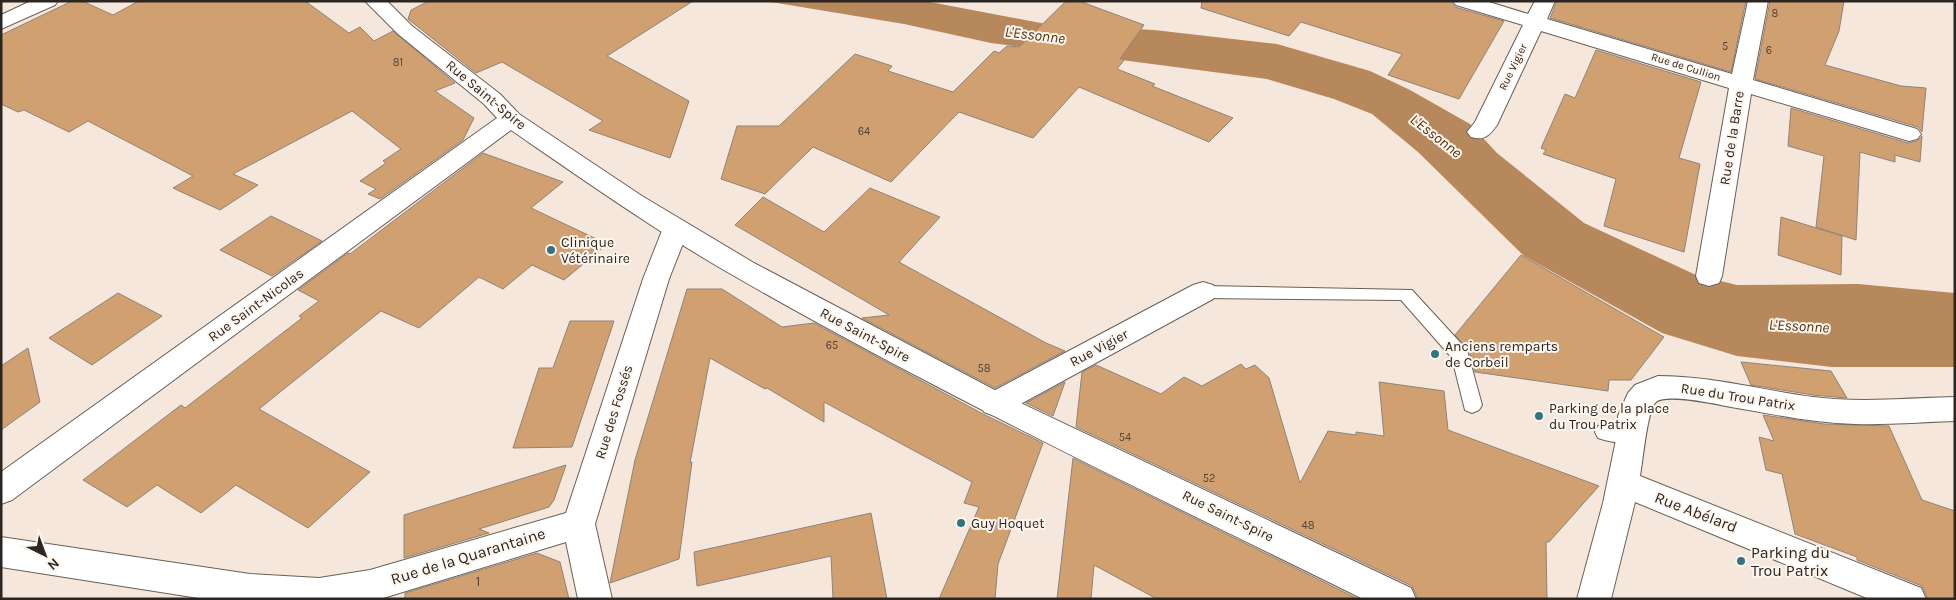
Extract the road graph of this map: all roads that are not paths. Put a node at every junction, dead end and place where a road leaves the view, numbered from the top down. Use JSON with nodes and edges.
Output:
{"nodes":[{"id":1,"x":48,"y":1,"type":"edge"},
{"id":2,"x":375,"y":1,"type":"edge"},
{"id":3,"x":1463,"y":1,"type":"edge"},
{"id":4,"x":1545,"y":1,"type":"edge"},
{"id":5,"x":1758,"y":1,"type":"edge"},
{"id":6,"x":1534,"y":22,"type":"junction"},
{"id":7,"x":1,"y":23,"type":"edge"},
{"id":8,"x":1741,"y":84,"type":"junction"},
{"id":9,"x":511,"y":119,"type":"junction"},
{"id":10,"x":1479,"y":132,"type":"dead end"},
{"id":11,"x":1908,"y":134,"type":"dead end"},
{"id":12,"x":676,"y":228,"type":"junction"},
{"id":13,"x":1709,"y":276,"type":"dead end"},
{"id":14,"x":1203,"y":292,"type":"joint"},
{"id":15,"x":995,"y":404,"type":"junction"},
{"id":16,"x":1472,"y":405,"type":"dead end"},
{"id":17,"x":1955,"y":409,"type":"edge"},
{"id":18,"x":1622,"y":483,"type":"junction"},
{"id":19,"x":1,"y":490,"type":"edge"},
{"id":20,"x":579,"y":524,"type":"junction"},
{"id":21,"x":1,"y":552,"type":"edge"},
{"id":22,"x":595,"y":599,"type":"edge"},
{"id":23,"x":1399,"y":599,"type":"edge"},
{"id":24,"x":1594,"y":599,"type":"edge"},
{"id":25,"x":1909,"y":599,"type":"edge"}],
"edges":[{"from":1,"to":7,"type":"street"},
{"from":2,"to":9,"type":"street","name":"Rue Saint-Spire"},
{"from":3,"to":6,"type":"street","name":"Rue de Cullion"},
{"from":4,"to":6,"type":"street","name":"Rue Vigier"},
{"from":5,"to":8,"type":"street","name":"Rue de la Barre"},
{"from":6,"to":8,"type":"street","name":"Rue de Cullion"},
{"from":6,"to":10,"type":"street","name":"Rue Vigier"},
{"from":8,"to":11,"type":"street","name":"Rue de Cullion"},
{"from":8,"to":13,"type":"street","name":"Rue de la Barre"},
{"from":9,"to":12,"type":"street","name":"Rue Saint-Spire"},
{"from":9,"to":19,"type":"street","name":"Rue Saint-Nicolas"},
{"from":12,"to":15,"type":"street","name":"Rue Saint-Spire"},
{"from":12,"to":20,"type":"street","name":"Rue des Fossés"},
{"from":14,"to":15,"type":"street","name":"Rue Vigier"},
{"from":14,"to":16,"type":"lane"},
{"from":15,"to":23,"type":"street","name":"Rue Saint-Spire"},
{"from":17,"to":18,"type":"street","name":"Rue du Trou Patrix"},
{"from":18,"to":24,"type":"street","name":"Rue du Trou Patrix"},
{"from":18,"to":25,"type":"street","name":"Rue Abélard"},
{"from":20,"to":21,"type":"street","name":"Rue de la Quarantaine"},
{"from":20,"to":22,"type":"street","name":"Rue des Fossés"}]}
